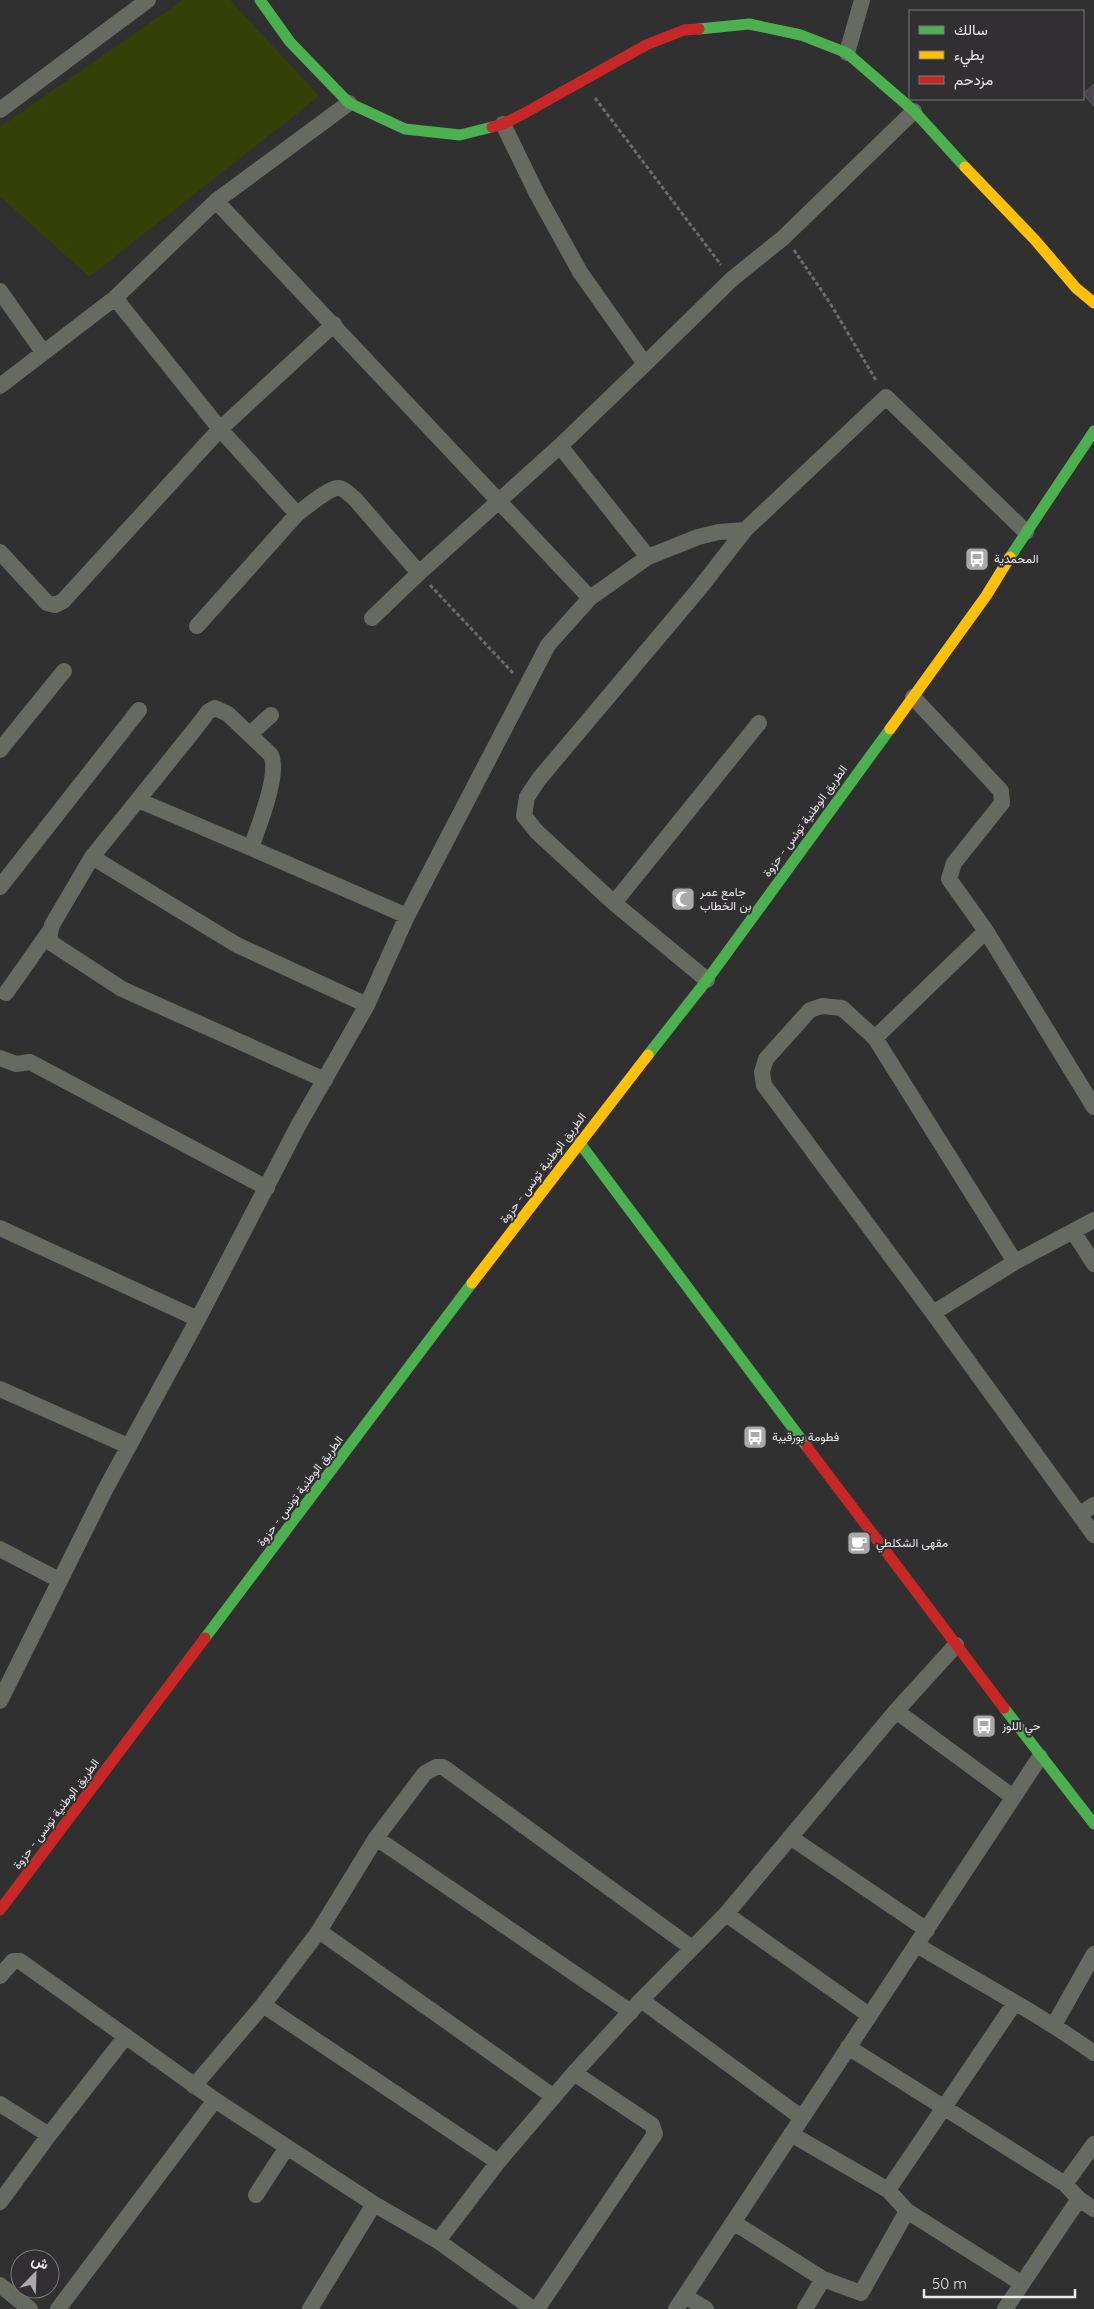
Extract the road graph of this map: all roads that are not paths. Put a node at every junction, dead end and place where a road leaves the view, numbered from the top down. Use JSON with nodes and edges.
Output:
{"nodes":[{"id":1,"x":148,"y":0,"type":"edge"},
{"id":2,"x":260,"y":0,"type":"edge"},
{"id":3,"x":862,"y":0,"type":"edge"},
{"id":4,"x":847,"y":53,"type":"junction"},
{"id":5,"x":349,"y":103,"type":"junction"},
{"id":6,"x":0,"y":110,"type":"edge"},
{"id":7,"x":914,"y":111,"type":"junction"},
{"id":8,"x":503,"y":124,"type":"junction"},
{"id":9,"x":216,"y":200,"type":"junction"},
{"id":10,"x":0,"y":291,"type":"edge"},
{"id":11,"x":114,"y":298,"type":"junction"},
{"id":12,"x":1094,"y":303,"type":"edge"},
{"id":13,"x":334,"y":324,"type":"junction"},
{"id":14,"x":43,"y":352,"type":"junction"},
{"id":15,"x":645,"y":364,"type":"junction"},
{"id":16,"x":0,"y":386,"type":"edge"},
{"id":17,"x":220,"y":429,"type":"junction"},
{"id":18,"x":1094,"y":431,"type":"edge"},
{"id":19,"x":560,"y":446,"type":"junction"},
{"id":20,"x":499,"y":501,"type":"junction"},
{"id":21,"x":297,"y":514,"type":"junction"},
{"id":22,"x":745,"y":530,"type":"junction"},
{"id":23,"x":1026,"y":532,"type":"junction"},
{"id":24,"x":648,"y":557,"type":"junction"},
{"id":25,"x":2,"y":560,"type":"edge"},
{"id":26,"x":419,"y":573,"type":"junction"},
{"id":27,"x":590,"y":598,"type":"junction"},
{"id":28,"x":372,"y":618,"type":"dead end"},
{"id":29,"x":197,"y":626,"type":"dead end"},
{"id":30,"x":64,"y":671,"type":"dead end"},
{"id":31,"x":913,"y":698,"type":"junction"},
{"id":32,"x":139,"y":710,"type":"dead end"},
{"id":33,"x":271,"y":715,"type":"dead end"},
{"id":34,"x":759,"y":723,"type":"dead end"},
{"id":35,"x":250,"y":734,"type":"junction"},
{"id":36,"x":0,"y":750,"type":"edge"},
{"id":37,"x":138,"y":800,"type":"junction"},
{"id":38,"x":251,"y":848,"type":"junction"},
{"id":39,"x":92,"y":857,"type":"junction"},
{"id":40,"x":0,"y":888,"type":"edge"},
{"id":41,"x":614,"y":903,"type":"junction"},
{"id":42,"x":406,"y":916,"type":"junction"},
{"id":43,"x":986,"y":931,"type":"junction"},
{"id":44,"x":49,"y":932,"type":"junction"},
{"id":45,"x":707,"y":980,"type":"junction"},
{"id":46,"x":2,"y":996,"type":"edge"},
{"id":47,"x":367,"y":1005,"type":"junction"},
{"id":48,"x":875,"y":1038,"type":"junction"},
{"id":49,"x":0,"y":1058,"type":"edge"},
{"id":50,"x":325,"y":1080,"type":"junction"},
{"id":51,"x":1094,"y":1108,"type":"edge"},
{"id":52,"x":579,"y":1142,"type":"junction"},
{"id":53,"x":267,"y":1188,"type":"junction"},
{"id":54,"x":1094,"y":1220,"type":"edge"},
{"id":55,"x":0,"y":1228,"type":"edge"},
{"id":56,"x":1074,"y":1233,"type":"junction"},
{"id":57,"x":1015,"y":1262,"type":"junction"},
{"id":58,"x":1094,"y":1264,"type":"edge"},
{"id":59,"x":933,"y":1313,"type":"junction"},
{"id":60,"x":198,"y":1319,"type":"junction"},
{"id":61,"x":0,"y":1389,"type":"edge"},
{"id":62,"x":128,"y":1446,"type":"junction"},
{"id":63,"x":1094,"y":1505,"type":"edge"},
{"id":64,"x":1080,"y":1514,"type":"junction"},
{"id":65,"x":1094,"y":1534,"type":"edge"},
{"id":66,"x":0,"y":1549,"type":"edge"},
{"id":67,"x":60,"y":1580,"type":"junction"},
{"id":68,"x":956,"y":1645,"type":"junction"},
{"id":69,"x":0,"y":1701,"type":"edge"},
{"id":70,"x":896,"y":1710,"type":"junction"},
{"id":71,"x":1040,"y":1757,"type":"junction"},
{"id":72,"x":1013,"y":1797,"type":"junction"},
{"id":73,"x":1093,"y":1821,"type":"edge"},
{"id":74,"x":790,"y":1837,"type":"junction"},
{"id":75,"x":376,"y":1838,"type":"junction"},
{"id":76,"x":0,"y":1910,"type":"edge"},
{"id":77,"x":726,"y":1914,"type":"junction"},
{"id":78,"x":927,"y":1930,"type":"junction"},
{"id":79,"x":319,"y":1931,"type":"junction"},
{"id":80,"x":917,"y":1945,"type":"junction"},
{"id":81,"x":692,"y":1948,"type":"junction"},
{"id":82,"x":1094,"y":1954,"type":"edge"},
{"id":83,"x":0,"y":1976,"type":"edge"},
{"id":84,"x":263,"y":2004,"type":"junction"},
{"id":85,"x":1014,"y":2004,"type":"junction"},
{"id":86,"x":636,"y":2006,"type":"junction"},
{"id":87,"x":869,"y":2015,"type":"junction"},
{"id":88,"x":1054,"y":2025,"type":"junction"},
{"id":89,"x":126,"y":2036,"type":"junction"},
{"id":90,"x":848,"y":2048,"type":"junction"},
{"id":91,"x":1094,"y":2053,"type":"edge"},
{"id":92,"x":574,"y":2073,"type":"junction"},
{"id":93,"x":194,"y":2086,"type":"junction"},
{"id":94,"x":554,"y":2097,"type":"junction"},
{"id":95,"x":214,"y":2100,"type":"junction"},
{"id":96,"x":0,"y":2104,"type":"edge"},
{"id":97,"x":943,"y":2109,"type":"junction"},
{"id":98,"x":802,"y":2118,"type":"junction"},
{"id":99,"x":791,"y":2134,"type":"junction"},
{"id":100,"x":49,"y":2135,"type":"junction"},
{"id":101,"x":1094,"y":2144,"type":"edge"},
{"id":102,"x":287,"y":2147,"type":"junction"},
{"id":103,"x":498,"y":2162,"type":"junction"},
{"id":104,"x":1066,"y":2184,"type":"junction"},
{"id":105,"x":888,"y":2190,"type":"junction"},
{"id":106,"x":256,"y":2195,"type":"dead end"},
{"id":107,"x":1080,"y":2199,"type":"junction"},
{"id":108,"x":0,"y":2202,"type":"edge"},
{"id":109,"x":374,"y":2204,"type":"junction"},
{"id":110,"x":1094,"y":2209,"type":"edge"},
{"id":111,"x":907,"y":2211,"type":"junction"},
{"id":112,"x":733,"y":2222,"type":"junction"},
{"id":113,"x":438,"y":2241,"type":"junction"},
{"id":114,"x":823,"y":2279,"type":"junction"},
{"id":115,"x":1021,"y":2283,"type":"junction"},
{"id":116,"x":0,"y":2285,"type":"edge"},
{"id":117,"x":680,"y":2302,"type":"edge"},
{"id":118,"x":515,"y":2304,"type":"edge"},
{"id":119,"x":30,"y":2309,"type":"edge"},
{"id":120,"x":58,"y":2309,"type":"edge"},
{"id":121,"x":310,"y":2309,"type":"edge"},
{"id":122,"x":535,"y":2309,"type":"edge"},
{"id":123,"x":706,"y":2309,"type":"edge"},
{"id":124,"x":805,"y":2309,"type":"edge"},
{"id":125,"x":1004,"y":2309,"type":"edge"}],
"edges":[{"from":1,"to":6,"type":"street"},
{"from":2,"to":5,"type":"street"},
{"from":3,"to":4,"type":"street"},
{"from":4,"to":7,"type":"street"},
{"from":4,"to":8,"type":"street"},
{"from":5,"to":8,"type":"street"},
{"from":5,"to":9,"type":"street"},
{"from":7,"to":12,"type":"street"},
{"from":7,"to":15,"type":"street"},
{"from":8,"to":15,"type":"street"},
{"from":9,"to":11,"type":"street"},
{"from":9,"to":13,"type":"street"},
{"from":10,"to":14,"type":"street"},
{"from":11,"to":14,"type":"street"},
{"from":11,"to":17,"type":"street"},
{"from":13,"to":17,"type":"street"},
{"from":13,"to":20,"type":"street"},
{"from":14,"to":16,"type":"street"},
{"from":15,"to":19,"type":"street"},
{"from":17,"to":21,"type":"street"},
{"from":17,"to":25,"type":"street"},
{"from":18,"to":23,"type":"street","name":"الطريق الوطنية تونس - حزوة"},
{"from":19,"to":20,"type":"street"},
{"from":19,"to":24,"type":"street"},
{"from":20,"to":26,"type":"street"},
{"from":20,"to":27,"type":"street"},
{"from":21,"to":26,"type":"street"},
{"from":21,"to":29,"type":"street"},
{"from":22,"to":23,"type":"street"},
{"from":22,"to":24,"type":"street"},
{"from":22,"to":41,"type":"street"},
{"from":23,"to":31,"type":"street","name":"الطريق الوطنية تونس - حزوة"},
{"from":24,"to":27,"type":"street"},
{"from":26,"to":28,"type":"street"},
{"from":27,"to":42,"type":"street"},
{"from":30,"to":36,"type":"street"},
{"from":31,"to":43,"type":"street"},
{"from":31,"to":45,"type":"street","name":"الطريق الوطنية تونس - حزوة"},
{"from":32,"to":40,"type":"street"},
{"from":33,"to":35,"type":"street"},
{"from":34,"to":41,"type":"street"},
{"from":35,"to":37,"type":"street"},
{"from":35,"to":38,"type":"street"},
{"from":37,"to":38,"type":"street"},
{"from":37,"to":39,"type":"street"},
{"from":38,"to":42,"type":"street"},
{"from":39,"to":44,"type":"street"},
{"from":39,"to":47,"type":"street"},
{"from":41,"to":45,"type":"street"},
{"from":42,"to":47,"type":"street"},
{"from":43,"to":48,"type":"street"},
{"from":43,"to":51,"type":"street"},
{"from":44,"to":46,"type":"street"},
{"from":44,"to":50,"type":"street"},
{"from":45,"to":52,"type":"street","name":"الطريق الوطنية تونس - حزوة"},
{"from":47,"to":50,"type":"street"},
{"from":48,"to":57,"type":"street"},
{"from":48,"to":59,"type":"street"},
{"from":49,"to":53,"type":"street"},
{"from":50,"to":53,"type":"street"},
{"from":52,"to":68,"type":"street"},
{"from":52,"to":76,"type":"street","name":"الطريق الوطنية تونس - حزوة"},
{"from":53,"to":60,"type":"street"},
{"from":54,"to":56,"type":"street"},
{"from":55,"to":60,"type":"street"},
{"from":56,"to":57,"type":"street"},
{"from":56,"to":58,"type":"street"},
{"from":57,"to":59,"type":"street"},
{"from":59,"to":64,"type":"street"},
{"from":60,"to":62,"type":"street"},
{"from":61,"to":62,"type":"street"},
{"from":62,"to":67,"type":"street"},
{"from":63,"to":64,"type":"street"},
{"from":64,"to":65,"type":"street"},
{"from":66,"to":67,"type":"street"},
{"from":67,"to":69,"type":"street"},
{"from":68,"to":70,"type":"street"},
{"from":68,"to":71,"type":"street"},
{"from":70,"to":72,"type":"street"},
{"from":70,"to":74,"type":"street"},
{"from":71,"to":72,"type":"street"},
{"from":71,"to":73,"type":"street"},
{"from":72,"to":78,"type":"street"},
{"from":74,"to":77,"type":"street"},
{"from":74,"to":78,"type":"street"},
{"from":75,"to":79,"type":"street"},
{"from":75,"to":81,"type":"street"},
{"from":75,"to":86,"type":"street"},
{"from":77,"to":81,"type":"street"},
{"from":77,"to":87,"type":"street"},
{"from":78,"to":80,"type":"street"},
{"from":79,"to":84,"type":"street"},
{"from":79,"to":94,"type":"street"},
{"from":80,"to":85,"type":"street"},
{"from":80,"to":87,"type":"street"},
{"from":81,"to":86,"type":"street"},
{"from":82,"to":88,"type":"street"},
{"from":83,"to":89,"type":"street"},
{"from":84,"to":93,"type":"street"},
{"from":84,"to":103,"type":"street"},
{"from":85,"to":88,"type":"street"},
{"from":85,"to":97,"type":"street"},
{"from":86,"to":92,"type":"street"},
{"from":86,"to":98,"type":"street"},
{"from":87,"to":90,"type":"street"},
{"from":88,"to":91,"type":"street"},
{"from":89,"to":93,"type":"street"},
{"from":89,"to":100,"type":"street"},
{"from":90,"to":97,"type":"street"},
{"from":90,"to":98,"type":"street"},
{"from":92,"to":94,"type":"street"},
{"from":92,"to":122,"type":"street"},
{"from":93,"to":95,"type":"street"},
{"from":94,"to":103,"type":"street"},
{"from":95,"to":102,"type":"street"},
{"from":95,"to":120,"type":"street"},
{"from":96,"to":100,"type":"street"},
{"from":97,"to":104,"type":"street"},
{"from":97,"to":105,"type":"street"},
{"from":98,"to":99,"type":"street"},
{"from":99,"to":105,"type":"street"},
{"from":99,"to":112,"type":"street"},
{"from":100,"to":108,"type":"street"},
{"from":101,"to":104,"type":"street"},
{"from":102,"to":106,"type":"street"},
{"from":102,"to":109,"type":"street"},
{"from":103,"to":113,"type":"street"},
{"from":104,"to":107,"type":"street"},
{"from":105,"to":111,"type":"street"},
{"from":107,"to":110,"type":"street"},
{"from":107,"to":115,"type":"street"},
{"from":109,"to":113,"type":"street"},
{"from":109,"to":121,"type":"street"},
{"from":111,"to":114,"type":"street"},
{"from":111,"to":115,"type":"street"},
{"from":112,"to":114,"type":"street"},
{"from":112,"to":117,"type":"street"},
{"from":113,"to":118,"type":"street"},
{"from":114,"to":124,"type":"street"},
{"from":115,"to":125,"type":"street"},
{"from":116,"to":119,"type":"street"},
{"from":117,"to":123,"type":"street"},
{"from":118,"to":122,"type":"street"}]}
